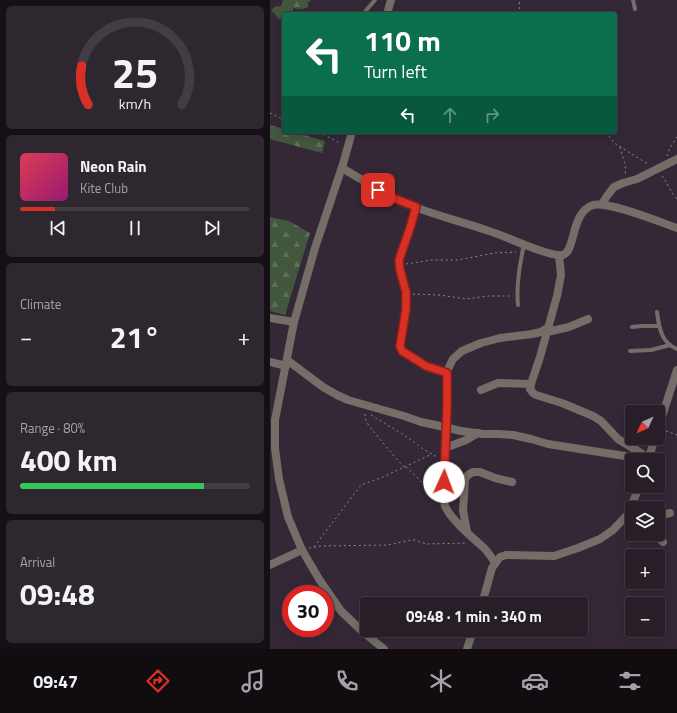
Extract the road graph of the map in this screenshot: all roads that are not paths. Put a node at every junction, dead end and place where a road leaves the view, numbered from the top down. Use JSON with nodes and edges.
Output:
{"nodes":[{"id":1,"x":374,"y":0,"type":"edge"},
{"id":2,"x":391,"y":0,"type":"edge"},
{"id":3,"x":633,"y":0,"type":"edge"},
{"id":4,"x":636,"y":9,"type":"dead end"},
{"id":5,"x":365,"y":12,"type":"edge"},
{"id":6,"x":388,"y":12,"type":"edge"},
{"id":7,"x":351,"y":134,"type":"edge"},
{"id":8,"x":677,"y":159,"type":"edge"},
{"id":9,"x":342,"y":168,"type":"junction"},
{"id":10,"x":602,"y":204,"type":"junction"},
{"id":11,"x":416,"y":207,"type":"junction"},
{"id":12,"x":677,"y":228,"type":"edge"},
{"id":13,"x":524,"y":244,"type":"junction"},
{"id":14,"x":559,"y":254,"type":"junction"},
{"id":15,"x":518,"y":305,"type":"dead end"},
{"id":16,"x":657,"y":312,"type":"dead end"},
{"id":17,"x":270,"y":318,"type":"edge"},
{"id":18,"x":588,"y":319,"type":"dead end"},
{"id":19,"x":294,"y":322,"type":"junction"},
{"id":20,"x":659,"y":326,"type":"junction"},
{"id":21,"x":632,"y":327,"type":"dead end"},
{"id":22,"x":548,"y":330,"type":"junction"},
{"id":23,"x":670,"y":345,"type":"junction"},
{"id":24,"x":677,"y":349,"type":"edge"},
{"id":25,"x":630,"y":351,"type":"dead end"},
{"id":26,"x":270,"y":362,"type":"edge"},
{"id":27,"x":287,"y":363,"type":"junction"},
{"id":28,"x":677,"y":370,"type":"edge"},
{"id":29,"x":447,"y":373,"type":"junction"},
{"id":30,"x":531,"y":384,"type":"junction"},
{"id":31,"x":481,"y":390,"type":"dead end"},
{"id":32,"x":665,"y":407,"type":"edge"},
{"id":33,"x":446,"y":427,"type":"junction"},
{"id":34,"x":478,"y":434,"type":"junction"},
{"id":35,"x":445,"y":448,"type":"junction"},
{"id":36,"x":641,"y":453,"type":"edge"},
{"id":37,"x":625,"y":456,"type":"edge"},
{"id":38,"x":512,"y":482,"type":"dead end"},
{"id":39,"x":670,"y":514,"type":"dead end"},
{"id":40,"x":665,"y":515,"type":"edge"},
{"id":41,"x":625,"y":521,"type":"edge"},
{"id":42,"x":467,"y":532,"type":"junction"},
{"id":43,"x":303,"y":550,"type":"junction"},
{"id":44,"x":495,"y":563,"type":"junction"},
{"id":45,"x":270,"y":565,"type":"edge"},
{"id":46,"x":484,"y":597,"type":"edge"},
{"id":47,"x":471,"y":637,"type":"edge"},
{"id":48,"x":384,"y":649,"type":"edge"},
{"id":49,"x":467,"y":649,"type":"edge"}],
"edges":[{"from":1,"to":5,"type":"lane"},
{"from":2,"to":6,"type":"street"},
{"from":3,"to":4,"type":"lane"},
{"from":7,"to":9,"type":"street"},
{"from":8,"to":10,"type":"street"},
{"from":9,"to":11,"type":"street"},
{"from":9,"to":19,"type":"street"},
{"from":10,"to":12,"type":"street"},
{"from":10,"to":14,"type":"street"},
{"from":11,"to":13,"type":"street"},
{"from":11,"to":29,"type":"lane"},
{"from":13,"to":14,"type":"street"},
{"from":13,"to":15,"type":"lane"},
{"from":14,"to":22,"type":"street"},
{"from":16,"to":20,"type":"lane"},
{"from":17,"to":19,"type":"street"},
{"from":18,"to":22,"type":"street"},
{"from":19,"to":27,"type":"street"},
{"from":20,"to":21,"type":"lane"},
{"from":20,"to":23,"type":"lane"},
{"from":22,"to":29,"type":"street"},
{"from":22,"to":30,"type":"street"},
{"from":23,"to":24,"type":"lane"},
{"from":23,"to":25,"type":"lane"},
{"from":26,"to":27,"type":"street"},
{"from":27,"to":33,"type":"street"},
{"from":27,"to":43,"type":"street"},
{"from":28,"to":32,"type":"street"},
{"from":29,"to":33,"type":"street"},
{"from":30,"to":31,"type":"street"},
{"from":30,"to":36,"type":"street"},
{"from":33,"to":34,"type":"street"},
{"from":33,"to":35,"type":"street"},
{"from":34,"to":35,"type":"street"},
{"from":34,"to":37,"type":"street"},
{"from":35,"to":42,"type":"street"},
{"from":38,"to":42,"type":"street"},
{"from":39,"to":40,"type":"street"},
{"from":41,"to":44,"type":"street"},
{"from":42,"to":44,"type":"street"},
{"from":43,"to":45,"type":"street"},
{"from":43,"to":48,"type":"street"},
{"from":44,"to":46,"type":"street"},
{"from":47,"to":49,"type":"street"}]}
